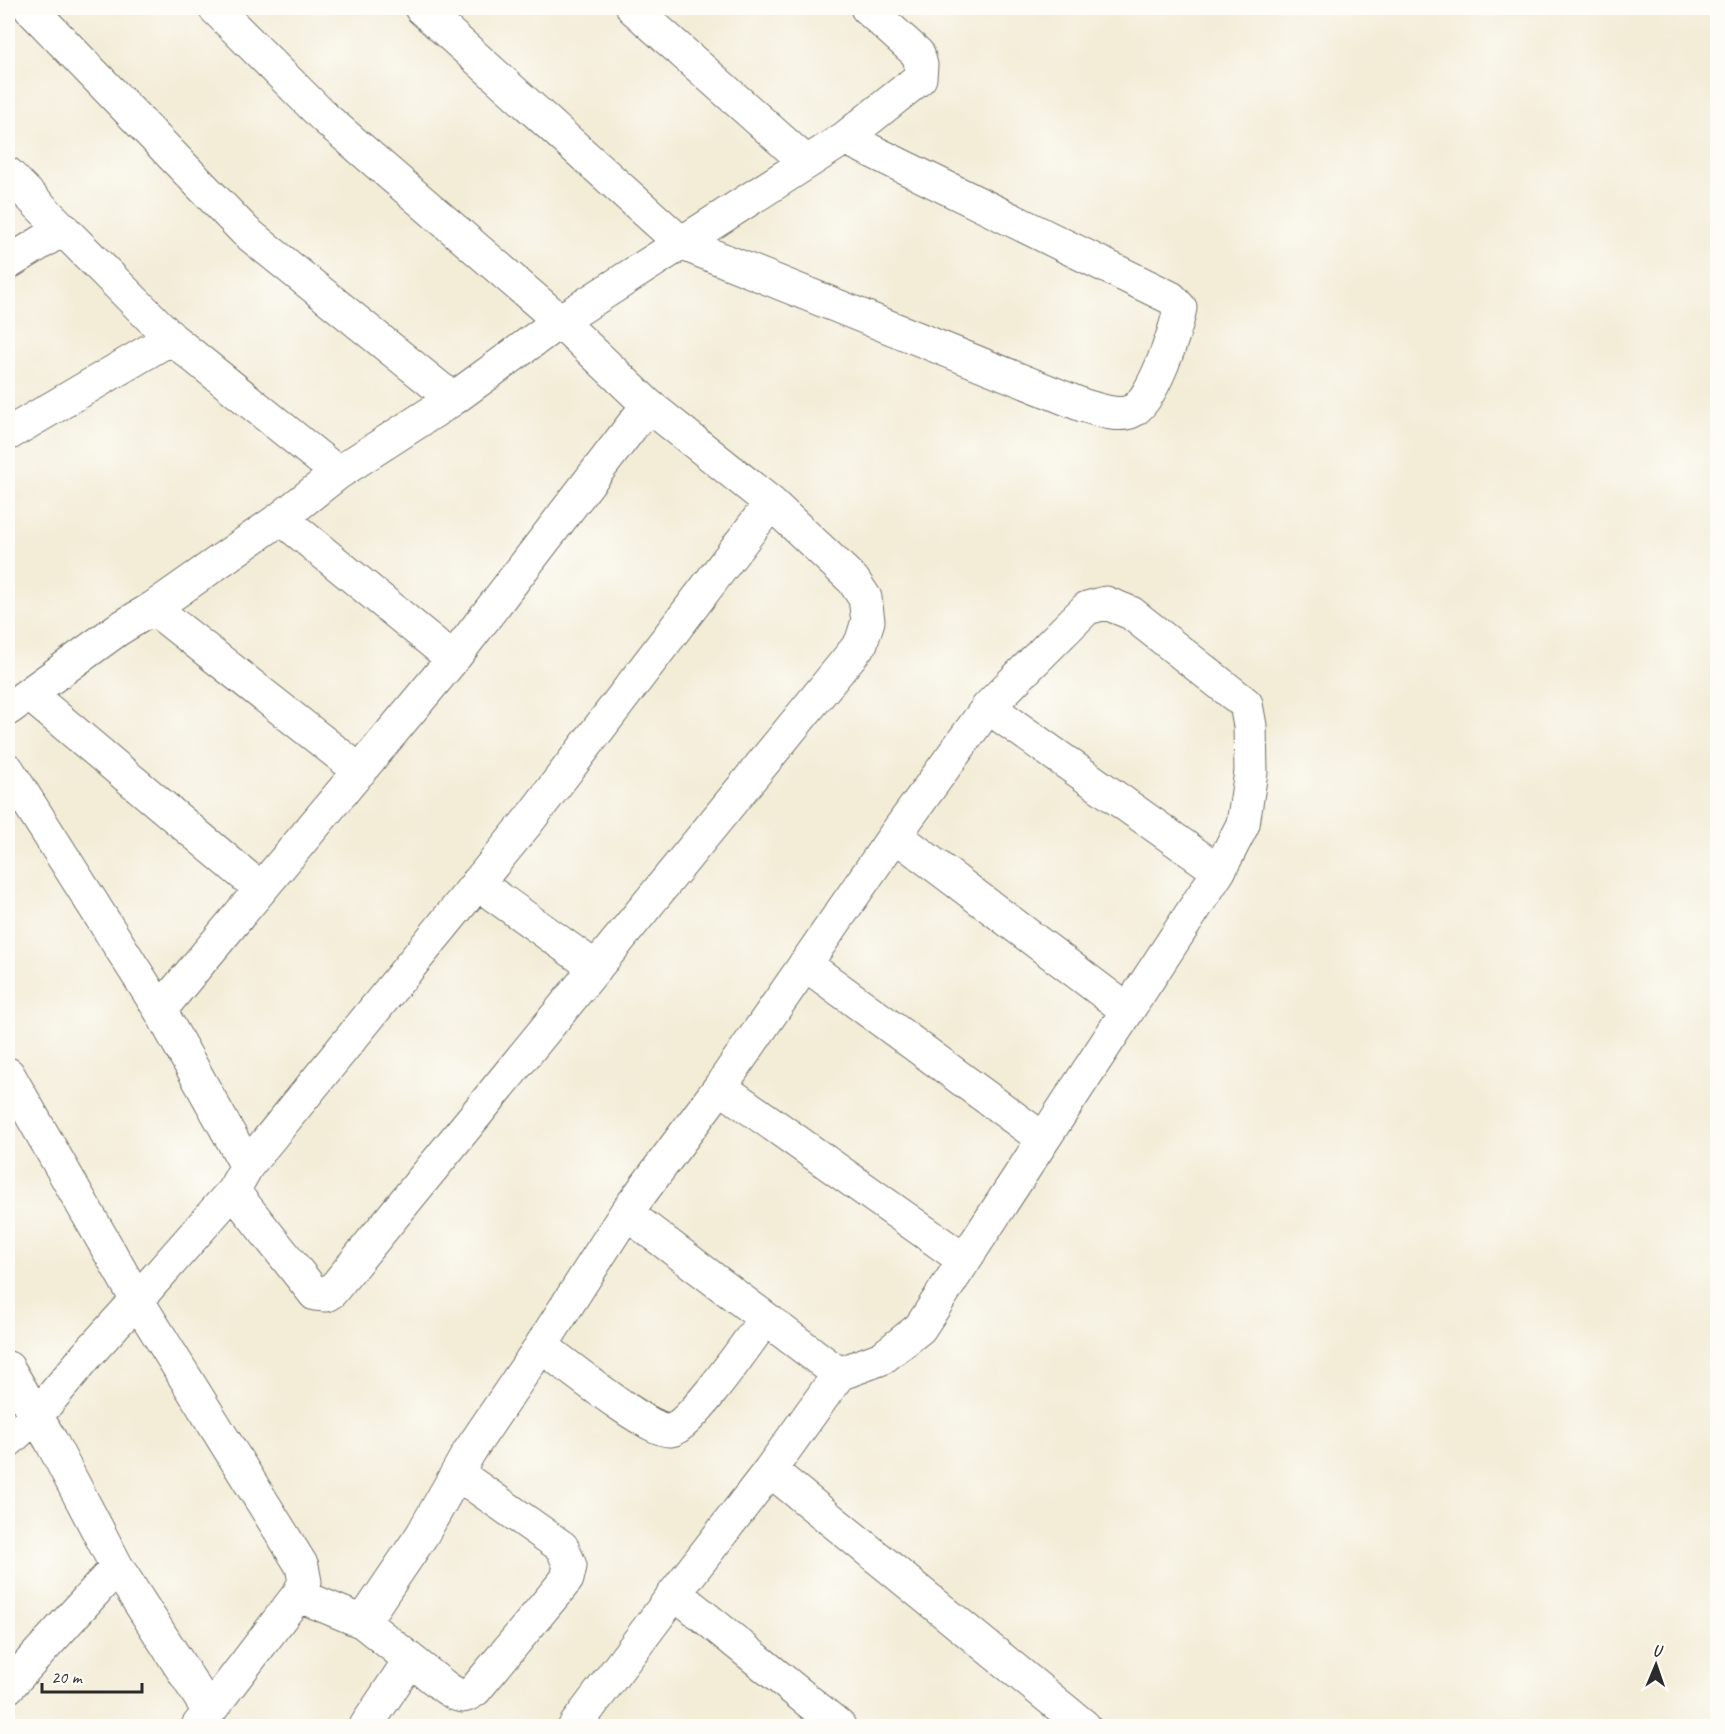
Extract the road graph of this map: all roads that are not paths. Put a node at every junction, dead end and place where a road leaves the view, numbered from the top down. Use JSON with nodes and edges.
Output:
{"nodes":[{"id":1,"x":30,"y":8,"type":"edge"},
{"id":2,"x":215,"y":8,"type":"edge"},
{"id":3,"x":421,"y":8,"type":"edge"},
{"id":4,"x":633,"y":8,"type":"edge"},
{"id":5,"x":867,"y":8,"type":"edge"},
{"id":6,"x":845,"y":138,"type":"junction"},
{"id":7,"x":806,"y":162,"type":"junction"},
{"id":8,"x":8,"y":174,"type":"edge"},
{"id":9,"x":63,"y":229,"type":"junction"},
{"id":10,"x":681,"y":243,"type":"junction"},
{"id":11,"x":8,"y":263,"type":"edge"},
{"id":12,"x":560,"y":321,"type":"junction"},
{"id":13,"x":171,"y":338,"type":"junction"},
{"id":14,"x":453,"y":399,"type":"junction"},
{"id":15,"x":648,"y":405,"type":"junction"},
{"id":16,"x":8,"y":434,"type":"edge"},
{"id":17,"x":338,"y":473,"type":"junction"},
{"id":18,"x":771,"y":503,"type":"junction"},
{"id":19,"x":281,"y":518,"type":"junction"},
{"id":20,"x":153,"y":608,"type":"junction"},
{"id":21,"x":453,"y":659,"type":"junction"},
{"id":22,"x":18,"y":701,"type":"edge"},
{"id":23,"x":988,"y":707,"type":"junction"},
{"id":24,"x":8,"y":770,"type":"edge"},
{"id":25,"x":360,"y":771,"type":"junction"},
{"id":26,"x":895,"y":835,"type":"junction"},
{"id":27,"x":1219,"y":872,"type":"junction"},
{"id":28,"x":477,"y":883,"type":"junction"},
{"id":29,"x":261,"y":889,"type":"junction"},
{"id":30,"x":805,"y":964,"type":"junction"},
{"id":31,"x":596,"y":968,"type":"junction"},
{"id":32,"x":160,"y":1010,"type":"junction"},
{"id":33,"x":1127,"y":1010,"type":"junction"},
{"id":34,"x":8,"y":1074,"type":"edge"},
{"id":35,"x":720,"y":1087,"type":"junction"},
{"id":36,"x":1043,"y":1139,"type":"junction"},
{"id":37,"x":240,"y":1178,"type":"junction"},
{"id":38,"x":626,"y":1213,"type":"junction"},
{"id":39,"x":964,"y":1260,"type":"junction"},
{"id":40,"x":137,"y":1300,"type":"junction"},
{"id":41,"x":765,"y":1318,"type":"junction"},
{"id":42,"x":541,"y":1346,"type":"junction"},
{"id":43,"x":8,"y":1368,"type":"edge"},
{"id":44,"x":839,"y":1374,"type":"junction"},
{"id":45,"x":38,"y":1415,"type":"junction"},
{"id":46,"x":8,"y":1441,"type":"edge"},
{"id":47,"x":770,"y":1470,"type":"junction"},
{"id":48,"x":458,"y":1473,"type":"junction"},
{"id":49,"x":117,"y":1567,"type":"junction"},
{"id":50,"x":675,"y":1593,"type":"junction"},
{"id":51,"x":298,"y":1595,"type":"junction"},
{"id":52,"x":363,"y":1622,"type":"junction"},
{"id":53,"x":410,"y":1660,"type":"junction"},
{"id":54,"x":8,"y":1687,"type":"edge"},
{"id":55,"x":203,"y":1719,"type":"edge"},
{"id":56,"x":366,"y":1726,"type":"edge"},
{"id":57,"x":575,"y":1726,"type":"edge"},
{"id":58,"x":839,"y":1726,"type":"edge"},
{"id":59,"x":1084,"y":1726,"type":"edge"}],
"edges":[{"from":1,"to":14,"type":"street"},
{"from":2,"to":12,"type":"street"},
{"from":3,"to":10,"type":"street"},
{"from":4,"to":7,"type":"street"},
{"from":5,"to":6,"type":"street"},
{"from":6,"to":7,"type":"street"},
{"from":6,"to":10,"type":"street"},
{"from":7,"to":10,"type":"street"},
{"from":8,"to":9,"type":"street"},
{"from":9,"to":11,"type":"street"},
{"from":9,"to":13,"type":"street"},
{"from":10,"to":12,"type":"street"},
{"from":12,"to":14,"type":"street"},
{"from":12,"to":15,"type":"street"},
{"from":13,"to":16,"type":"street"},
{"from":13,"to":17,"type":"street"},
{"from":14,"to":17,"type":"street"},
{"from":15,"to":18,"type":"street"},
{"from":15,"to":21,"type":"street"},
{"from":17,"to":19,"type":"street"},
{"from":18,"to":28,"type":"street"},
{"from":18,"to":31,"type":"street"},
{"from":19,"to":20,"type":"street"},
{"from":19,"to":21,"type":"street"},
{"from":20,"to":22,"type":"street"},
{"from":20,"to":25,"type":"street"},
{"from":21,"to":25,"type":"street"},
{"from":22,"to":29,"type":"street"},
{"from":23,"to":26,"type":"street"},
{"from":23,"to":27,"type":"street"},
{"from":23,"to":27,"type":"street"},
{"from":24,"to":32,"type":"street"},
{"from":25,"to":29,"type":"street"},
{"from":26,"to":30,"type":"street"},
{"from":26,"to":33,"type":"street"},
{"from":27,"to":33,"type":"street"},
{"from":28,"to":31,"type":"street"},
{"from":28,"to":37,"type":"street"},
{"from":29,"to":32,"type":"street"},
{"from":30,"to":35,"type":"street"},
{"from":30,"to":36,"type":"street"},
{"from":31,"to":37,"type":"street"},
{"from":32,"to":37,"type":"street"},
{"from":33,"to":36,"type":"street"},
{"from":34,"to":40,"type":"street"},
{"from":35,"to":38,"type":"street"},
{"from":35,"to":39,"type":"street"},
{"from":36,"to":39,"type":"street"},
{"from":37,"to":40,"type":"street"},
{"from":38,"to":41,"type":"street"},
{"from":38,"to":42,"type":"street"},
{"from":39,"to":44,"type":"street"},
{"from":40,"to":45,"type":"street"},
{"from":40,"to":51,"type":"street"},
{"from":41,"to":42,"type":"street"},
{"from":41,"to":44,"type":"street"},
{"from":42,"to":48,"type":"street"},
{"from":43,"to":45,"type":"street"},
{"from":44,"to":47,"type":"street"},
{"from":45,"to":46,"type":"street"},
{"from":45,"to":49,"type":"street"},
{"from":47,"to":50,"type":"street"},
{"from":47,"to":59,"type":"street"},
{"from":48,"to":52,"type":"street"},
{"from":48,"to":53,"type":"street"},
{"from":49,"to":54,"type":"street"},
{"from":49,"to":55,"type":"street"},
{"from":50,"to":57,"type":"street"},
{"from":50,"to":58,"type":"street"},
{"from":51,"to":52,"type":"street"},
{"from":51,"to":55,"type":"street"},
{"from":52,"to":53,"type":"street"},
{"from":53,"to":56,"type":"street"}]}
